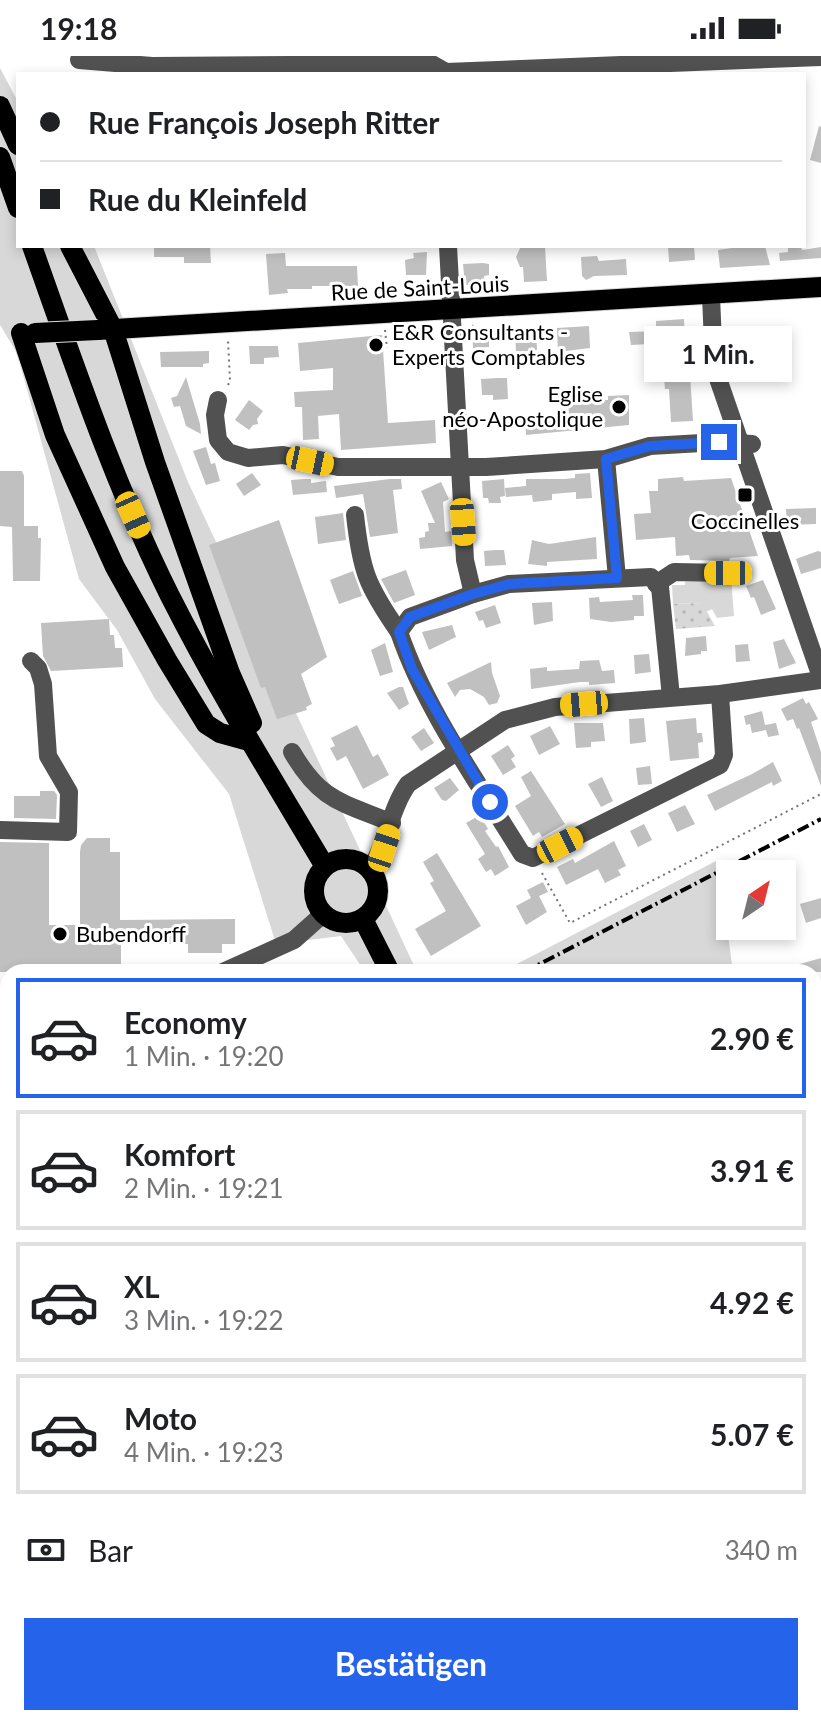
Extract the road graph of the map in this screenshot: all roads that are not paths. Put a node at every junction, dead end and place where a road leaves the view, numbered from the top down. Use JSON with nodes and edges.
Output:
{"nodes":[{"id":1,"x":821,"y":57,"type":"edge"},
{"id":2,"x":79,"y":60,"type":"dead end"},
{"id":3,"x":440,"y":66,"type":"edge"},
{"id":4,"x":795,"y":66,"type":"edge"},
{"id":5,"x":589,"y":70,"type":"edge"},
{"id":6,"x":0,"y":106,"type":"edge"},
{"id":7,"x":16,"y":141,"type":"edge"},
{"id":8,"x":0,"y":157,"type":"edge"},
{"id":9,"x":16,"y":202,"type":"edge"},
{"id":10,"x":33,"y":248,"type":"edge"},
{"id":11,"x":71,"y":248,"type":"edge"},
{"id":12,"x":448,"y":248,"type":"edge"},
{"id":13,"x":821,"y":287,"type":"edge"},
{"id":14,"x":711,"y":296,"type":"junction"},
{"id":15,"x":452,"y":310,"type":"junction"},
{"id":16,"x":106,"y":329,"type":"junction"},
{"id":17,"x":28,"y":333,"type":"junction"},
{"id":18,"x":0,"y":334,"type":"edge"},
{"id":19,"x":218,"y":400,"type":"road end"},
{"id":20,"x":746,"y":444,"type":"junction"},
{"id":21,"x":606,"y":459,"type":"junction"},
{"id":22,"x":461,"y":466,"type":"junction"},
{"id":23,"x":355,"y":515,"type":"dead end"},
{"id":24,"x":728,"y":573,"type":"dead end"},
{"id":25,"x":617,"y":578,"type":"junction"},
{"id":26,"x":656,"y":584,"type":"junction"},
{"id":27,"x":473,"y":594,"type":"junction"},
{"id":28,"x":399,"y":632,"type":"junction"},
{"id":29,"x":31,"y":661,"type":"dead end"},
{"id":30,"x":821,"y":678,"type":"edge"},
{"id":31,"x":720,"y":694,"type":"junction"},
{"id":32,"x":671,"y":697,"type":"junction"},
{"id":33,"x":249,"y":741,"type":"junction"},
{"id":34,"x":458,"y":750,"type":"junction"},
{"id":35,"x":292,"y":752,"type":"dead end"},
{"id":36,"x":262,"y":762,"type":"junction"},
{"id":37,"x":392,"y":823,"type":"junction"},
{"id":38,"x":0,"y":830,"type":"edge"},
{"id":39,"x":324,"y":865,"type":"junction"},
{"id":40,"x":371,"y":869,"type":"junction"},
{"id":41,"x":322,"y":915,"type":"junction"},
{"id":42,"x":363,"y":919,"type":"junction"},
{"id":43,"x":241,"y":964,"type":"edge"},
{"id":44,"x":386,"y":964,"type":"edge"}],
"edges":[{"from":1,"to":4,"type":"street"},
{"from":2,"to":3,"type":"street"},
{"from":3,"to":5,"type":"street"},
{"from":4,"to":5,"type":"street"},
{"from":6,"to":7,"type":"main road"},
{"from":8,"to":9,"type":"main road"},
{"from":10,"to":33,"type":"main road"},
{"from":11,"to":16,"type":"main road"},
{"from":12,"to":15,"type":"street"},
{"from":13,"to":14,"type":"main road","name":"Rue de Saint-Louis"},
{"from":14,"to":15,"type":"main road","name":"Rue de Saint-Louis"},
{"from":14,"to":20,"type":"street"},
{"from":15,"to":16,"type":"main road","name":"Rue de Saint-Louis"},
{"from":15,"to":22,"type":"street"},
{"from":16,"to":17,"type":"main road","name":"Rue de Saint-Louis","bridge":true},
{"from":16,"to":36,"type":"main road"},
{"from":17,"to":18,"type":"main road","name":"Rue de Saint-Louis"},
{"from":17,"to":33,"type":"main road"},
{"from":19,"to":22,"type":"street"},
{"from":20,"to":21,"type":"street"},
{"from":20,"to":30,"type":"street"},
{"from":21,"to":22,"type":"street"},
{"from":21,"to":25,"type":"street"},
{"from":22,"to":27,"type":"street"},
{"from":23,"to":28,"type":"street"},
{"from":24,"to":26,"type":"street"},
{"from":25,"to":26,"type":"street"},
{"from":25,"to":27,"type":"street"},
{"from":26,"to":32,"type":"street"},
{"from":27,"to":28,"type":"street"},
{"from":28,"to":34,"type":"street"},
{"from":29,"to":38,"type":"street"},
{"from":30,"to":31,"type":"street"},
{"from":31,"to":32,"type":"street"},
{"from":31,"to":34,"type":"street"},
{"from":32,"to":34,"type":"street"},
{"from":33,"to":36,"type":"main road"},
{"from":34,"to":37,"type":"street"},
{"from":35,"to":37,"type":"street"},
{"from":36,"to":39,"type":"main road"},
{"from":37,"to":40,"type":"street"},
{"from":39,"to":40,"type":"main road"},
{"from":39,"to":41,"type":"main road"},
{"from":40,"to":42,"type":"main road"},
{"from":41,"to":42,"type":"main road"},
{"from":41,"to":43,"type":"street"},
{"from":42,"to":44,"type":"main road"}]}
